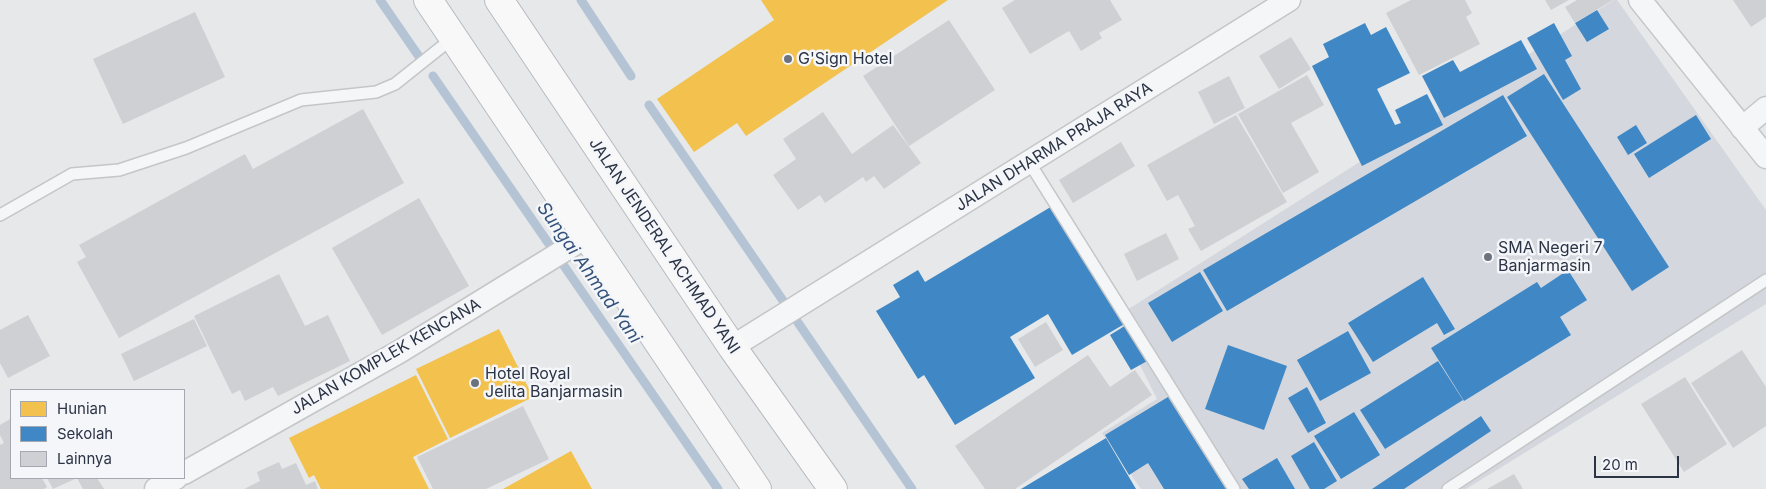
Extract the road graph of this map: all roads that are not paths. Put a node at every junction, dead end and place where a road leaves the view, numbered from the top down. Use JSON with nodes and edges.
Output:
{"nodes":[{"id":1,"x":428,"y":0,"type":"edge"},
{"id":2,"x":498,"y":0,"type":"edge"},
{"id":3,"x":1289,"y":0,"type":"edge"},
{"id":4,"x":1640,"y":0,"type":"edge"},
{"id":5,"x":454,"y":37,"type":"junction"},
{"id":6,"x":1766,"y":108,"type":"edge"},
{"id":7,"x":1742,"y":128,"type":"junction"},
{"id":8,"x":1766,"y":157,"type":"edge"},
{"id":9,"x":1029,"y":162,"type":"junction"},
{"id":10,"x":0,"y":215,"type":"edge"},
{"id":11,"x":576,"y":243,"type":"junction"},
{"id":12,"x":1766,"y":280,"type":"edge"},
{"id":13,"x":739,"y":344,"type":"junction"},
{"id":14,"x":185,"y":472,"type":"edge"},
{"id":15,"x":174,"y":479,"type":"edge"},
{"id":16,"x":156,"y":489,"type":"edge"},
{"id":17,"x":757,"y":489,"type":"edge"},
{"id":18,"x":834,"y":489,"type":"edge"},
{"id":19,"x":1234,"y":489,"type":"edge"},
{"id":20,"x":1448,"y":489,"type":"edge"}],
"edges":[{"from":1,"to":5,"type":"highway"},
{"from":2,"to":13,"type":"highway","name":"JALAN JENDERAL ACHMAD YANI"},
{"from":3,"to":9,"type":"street","name":"JALAN DHARMA PRAJA RAYA"},
{"from":4,"to":7,"type":"street"},
{"from":5,"to":10,"type":"lane"},
{"from":5,"to":11,"type":"highway"},
{"from":6,"to":7,"type":"street"},
{"from":7,"to":8,"type":"street"},
{"from":9,"to":13,"type":"street","name":"JALAN DHARMA PRAJA RAYA"},
{"from":9,"to":19,"type":"lane"},
{"from":11,"to":14,"type":"street","name":"JALAN KOMPLEK KENCANA"},
{"from":11,"to":17,"type":"highway"},
{"from":12,"to":20,"type":"lane"},
{"from":13,"to":18,"type":"highway","name":"JALAN JENDERAL ACHMAD YANI"},
{"from":15,"to":16,"type":"street"}]}
